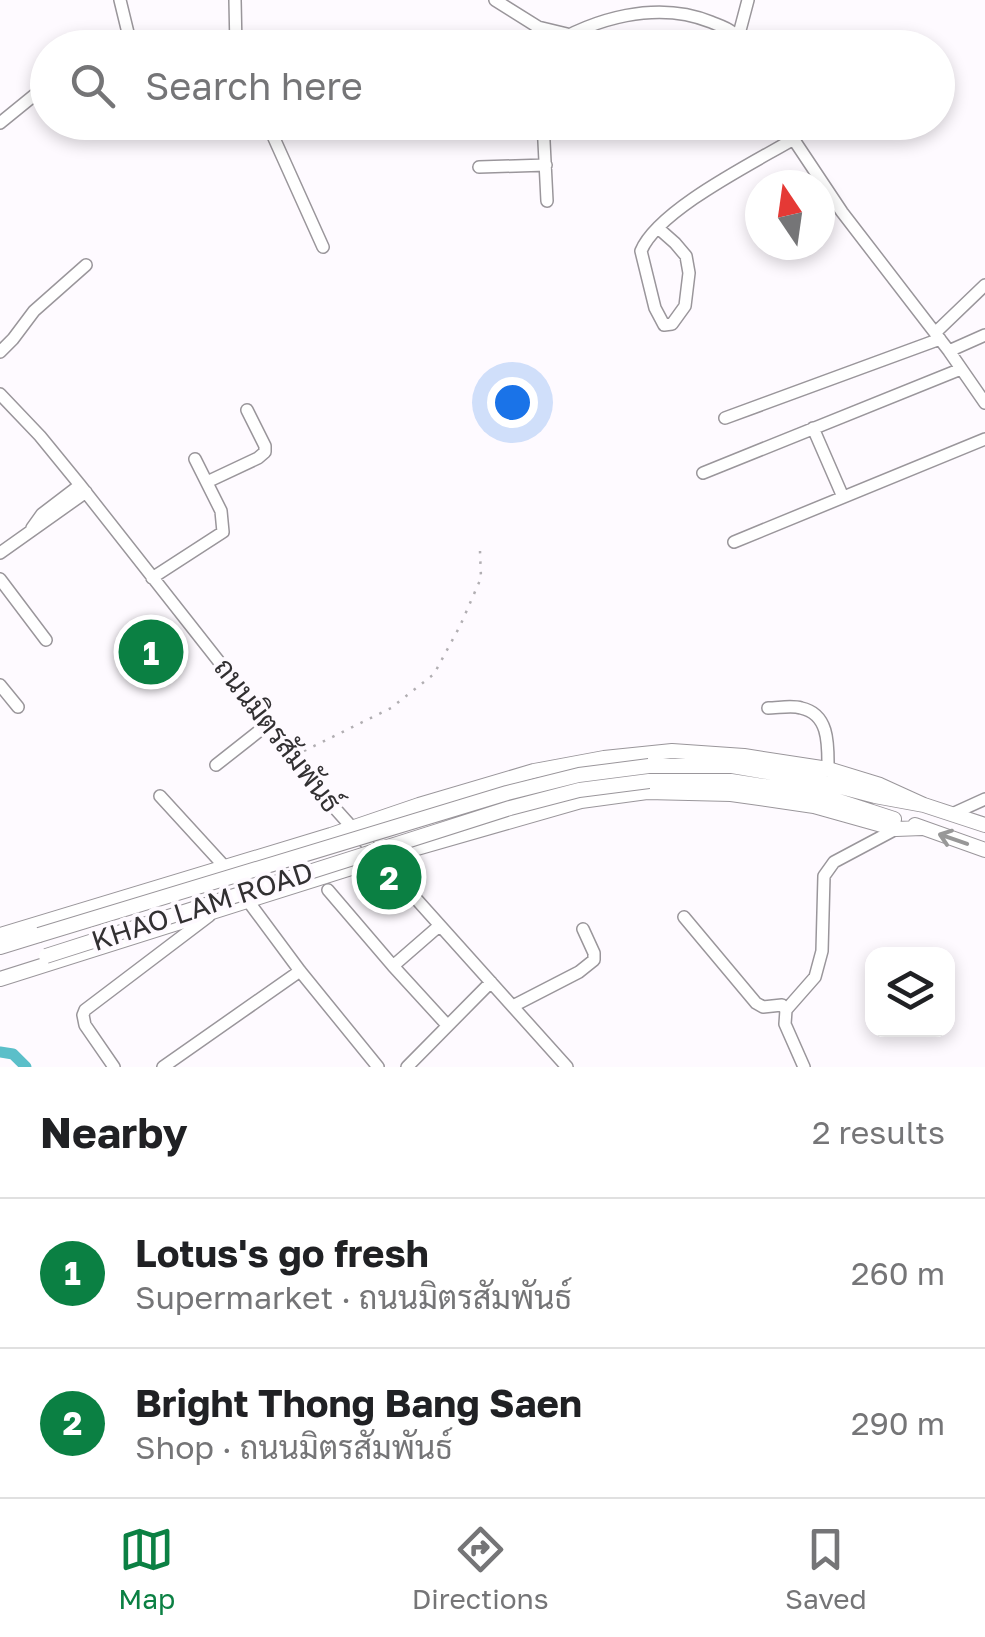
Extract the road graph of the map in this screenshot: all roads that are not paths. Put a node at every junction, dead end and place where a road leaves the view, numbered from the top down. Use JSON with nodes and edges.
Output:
{"nodes":[{"id":1,"x":120,"y":0,"type":"edge"},
{"id":2,"x":235,"y":0,"type":"edge"},
{"id":3,"x":495,"y":0,"type":"edge"},
{"id":4,"x":678,"y":0,"type":"edge"},
{"id":5,"x":748,"y":0,"type":"edge"},
{"id":6,"x":671,"y":13,"type":"junction"},
{"id":7,"x":128,"y":30,"type":"edge"},
{"id":8,"x":236,"y":30,"type":"edge"},
{"id":9,"x":552,"y":30,"type":"edge"},
{"id":10,"x":577,"y":30,"type":"edge"},
{"id":11,"x":730,"y":30,"type":"edge"},
{"id":12,"x":740,"y":30,"type":"edge"},
{"id":13,"x":30,"y":99,"type":"edge"},
{"id":14,"x":0,"y":123,"type":"edge"},
{"id":15,"x":273,"y":140,"type":"edge"},
{"id":16,"x":545,"y":140,"type":"edge"},
{"id":17,"x":792,"y":140,"type":"joint"},
{"id":18,"x":546,"y":165,"type":"junction"},
{"id":19,"x":480,"y":167,"type":"dead end"},
{"id":20,"x":547,"y":201,"type":"dead end"},
{"id":21,"x":658,"y":228,"type":"junction"},
{"id":22,"x":323,"y":247,"type":"dead end"},
{"id":23,"x":86,"y":265,"type":"dead end"},
{"id":24,"x":985,"y":285,"type":"edge"},
{"id":25,"x":985,"y":335,"type":"edge"},
{"id":26,"x":937,"y":336,"type":"junction"},
{"id":27,"x":948,"y":350,"type":"junction"},
{"id":28,"x":0,"y":352,"type":"edge"},
{"id":29,"x":961,"y":369,"type":"junction"},
{"id":30,"x":0,"y":394,"type":"edge"},
{"id":31,"x":985,"y":403,"type":"edge"},
{"id":32,"x":247,"y":410,"type":"dead end"},
{"id":33,"x":725,"y":418,"type":"dead end"},
{"id":34,"x":813,"y":428,"type":"junction"},
{"id":35,"x":985,"y":439,"type":"edge"},
{"id":36,"x":195,"y":459,"type":"dead end"},
{"id":37,"x":703,"y":472,"type":"dead end"},
{"id":38,"x":207,"y":482,"type":"junction"},
{"id":39,"x":83,"y":488,"type":"junction"},
{"id":40,"x":843,"y":497,"type":"junction"},
{"id":41,"x":734,"y":542,"type":"dead end"},
{"id":42,"x":0,"y":553,"type":"edge"},
{"id":43,"x":152,"y":578,"type":"junction"},
{"id":44,"x":0,"y":580,"type":"edge"},
{"id":45,"x":46,"y":640,"type":"dead end"},
{"id":46,"x":0,"y":685,"type":"edge"},
{"id":47,"x":18,"y":707,"type":"dead end"},
{"id":48,"x":768,"y":708,"type":"dead end"},
{"id":49,"x":268,"y":724,"type":"junction"},
{"id":50,"x":216,"y":764,"type":"dead end"},
{"id":51,"x":828,"y":769,"type":"junction"},
{"id":52,"x":534,"y":771,"type":"junction"},
{"id":53,"x":649,"y":774,"type":"junction"},
{"id":54,"x":160,"y":796,"type":"dead end"},
{"id":55,"x":985,"y":799,"type":"edge"},
{"id":56,"x":419,"y":804,"type":"junction"},
{"id":57,"x":924,"y":805,"type":"junction"},
{"id":58,"x":552,"y":807,"type":"junction"},
{"id":59,"x":952,"y":814,"type":"junction"},
{"id":60,"x":985,"y":825,"type":"edge"},
{"id":61,"x":352,"y":828,"type":"junction"},
{"id":62,"x":922,"y":828,"type":"junction"},
{"id":63,"x":896,"y":829,"type":"junction"},
{"id":64,"x":434,"y":843,"type":"junction"},
{"id":65,"x":278,"y":850,"type":"junction"},
{"id":66,"x":985,"y":850,"type":"edge"},
{"id":67,"x":379,"y":860,"type":"junction"},
{"id":68,"x":226,"y":867,"type":"junction"},
{"id":69,"x":158,"y":887,"type":"junction"},
{"id":70,"x":284,"y":890,"type":"junction"},
{"id":71,"x":328,"y":890,"type":"dead end"},
{"id":72,"x":248,"y":902,"type":"junction"},
{"id":73,"x":212,"y":914,"type":"junction"},
{"id":74,"x":684,"y":917,"type":"dead end"},
{"id":75,"x":170,"y":926,"type":"junction"},
{"id":76,"x":439,"y":926,"type":"junction"},
{"id":77,"x":583,"y":929,"type":"dead end"},
{"id":78,"x":0,"y":935,"type":"edge"},
{"id":79,"x":0,"y":947,"type":"edge"},
{"id":80,"x":393,"y":966,"type":"junction"},
{"id":81,"x":0,"y":971,"type":"edge"},
{"id":82,"x":300,"y":971,"type":"junction"},
{"id":83,"x":0,"y":979,"type":"edge"},
{"id":84,"x":491,"y":982,"type":"junction"},
{"id":85,"x":513,"y":1006,"type":"junction"},
{"id":86,"x":786,"y":1010,"type":"junction"},
{"id":87,"x":447,"y":1024,"type":"junction"},
{"id":88,"x":114,"y":1067,"type":"edge"},
{"id":89,"x":163,"y":1067,"type":"edge"},
{"id":90,"x":378,"y":1067,"type":"edge"},
{"id":91,"x":407,"y":1067,"type":"edge"},
{"id":92,"x":567,"y":1067,"type":"edge"},
{"id":93,"x":804,"y":1067,"type":"edge"}],
"edges":[{"from":1,"to":7,"type":"street"},
{"from":2,"to":8,"type":"street"},
{"from":3,"to":9,"type":"street"},
{"from":4,"to":6,"type":"street"},
{"from":5,"to":12,"type":"street"},
{"from":6,"to":10,"type":"street"},
{"from":6,"to":11,"type":"street"},
{"from":13,"to":14,"type":"street"},
{"from":15,"to":22,"type":"street"},
{"from":16,"to":18,"type":"street"},
{"from":17,"to":21,"type":"street"},
{"from":17,"to":26,"type":"street"},
{"from":18,"to":19,"type":"street"},
{"from":18,"to":20,"type":"street"},
{"from":21,"to":21,"type":"street"},
{"from":23,"to":28,"type":"street"},
{"from":24,"to":26,"type":"street"},
{"from":25,"to":27,"type":"street"},
{"from":26,"to":27,"type":"street"},
{"from":26,"to":33,"type":"street"},
{"from":27,"to":29,"type":"street"},
{"from":29,"to":31,"type":"street"},
{"from":29,"to":34,"type":"street"},
{"from":30,"to":39,"type":"street","name":"ถนนมิตรสัมพันธ์"},
{"from":32,"to":38,"type":"street"},
{"from":34,"to":37,"type":"street"},
{"from":34,"to":40,"type":"street"},
{"from":35,"to":40,"type":"street"},
{"from":36,"to":38,"type":"street"},
{"from":38,"to":43,"type":"street"},
{"from":39,"to":42,"type":"street"},
{"from":39,"to":43,"type":"street","name":"ถนนมิตรสัมพันธ์"},
{"from":40,"to":41,"type":"street"},
{"from":43,"to":49,"type":"street","name":"ถนนมิตรสัมพันธ์"},
{"from":44,"to":45,"type":"street"},
{"from":46,"to":47,"type":"street"},
{"from":48,"to":51,"type":"street"},
{"from":49,"to":50,"type":"street"},
{"from":49,"to":61,"type":"street","name":"ถนนมิตรสัมพันธ์"},
{"from":51,"to":52,"type":"main road"},
{"from":51,"to":57,"type":"main road"},
{"from":52,"to":56,"type":"main road"},
{"from":52,"to":58,"type":"main road"},
{"from":53,"to":57,"type":"main road","name":"KHAO LAM ROAD"},
{"from":53,"to":62,"type":"main road","name":"KHAO LAM ROAD"},
{"from":53,"to":79,"type":"main road","name":"KHAO LAM ROAD","bridge":true},
{"from":53,"to":81,"type":"main road","name":"KHAO LAM ROAD","bridge":true},
{"from":54,"to":68,"type":"street"},
{"from":55,"to":59,"type":"street"},
{"from":56,"to":61,"type":"main road"},
{"from":56,"to":64,"type":"main road"},
{"from":57,"to":59,"type":"main road","name":"KHAO LAM ROAD"},
{"from":58,"to":63,"type":"main road"},
{"from":58,"to":64,"type":"main road"},
{"from":59,"to":60,"type":"main road","name":"KHAO LAM ROAD"},
{"from":61,"to":65,"type":"main road"},
{"from":61,"to":67,"type":"street","name":"ถนนมิตรสัมพันธ์"},
{"from":62,"to":63,"type":"main road"},
{"from":66,"to":62,"type":"main road","name":"KHAO LAM ROAD","one_way":true},
{"from":63,"to":86,"type":"street"},
{"from":64,"to":67,"type":"main road"},
{"from":65,"to":68,"type":"main road"},
{"from":65,"to":70,"type":"main road"},
{"from":67,"to":70,"type":"main road"},
{"from":67,"to":76,"type":"street","name":"ถนนมิตรสัมพันธ์"},
{"from":68,"to":69,"type":"main road"},
{"from":69,"to":75,"type":"main road"},
{"from":69,"to":78,"type":"main road"},
{"from":70,"to":72,"type":"main road"},
{"from":71,"to":80,"type":"street"},
{"from":72,"to":73,"type":"main road"},
{"from":72,"to":82,"type":"street"},
{"from":73,"to":75,"type":"main road"},
{"from":73,"to":88,"type":"street"},
{"from":74,"to":86,"type":"street"},
{"from":75,"to":83,"type":"main road"},
{"from":76,"to":80,"type":"street"},
{"from":76,"to":84,"type":"street","name":"ถนนมิตรสัมพันธ์"},
{"from":77,"to":85,"type":"street"},
{"from":80,"to":87,"type":"street"},
{"from":82,"to":89,"type":"street"},
{"from":82,"to":90,"type":"street"},
{"from":84,"to":85,"type":"street","name":"ถนนมิตรสัมพันธ์"},
{"from":84,"to":87,"type":"street"},
{"from":85,"to":92,"type":"street","name":"ถนนมิตรสัมพันธ์"},
{"from":86,"to":93,"type":"street"},
{"from":87,"to":91,"type":"street"}]}
